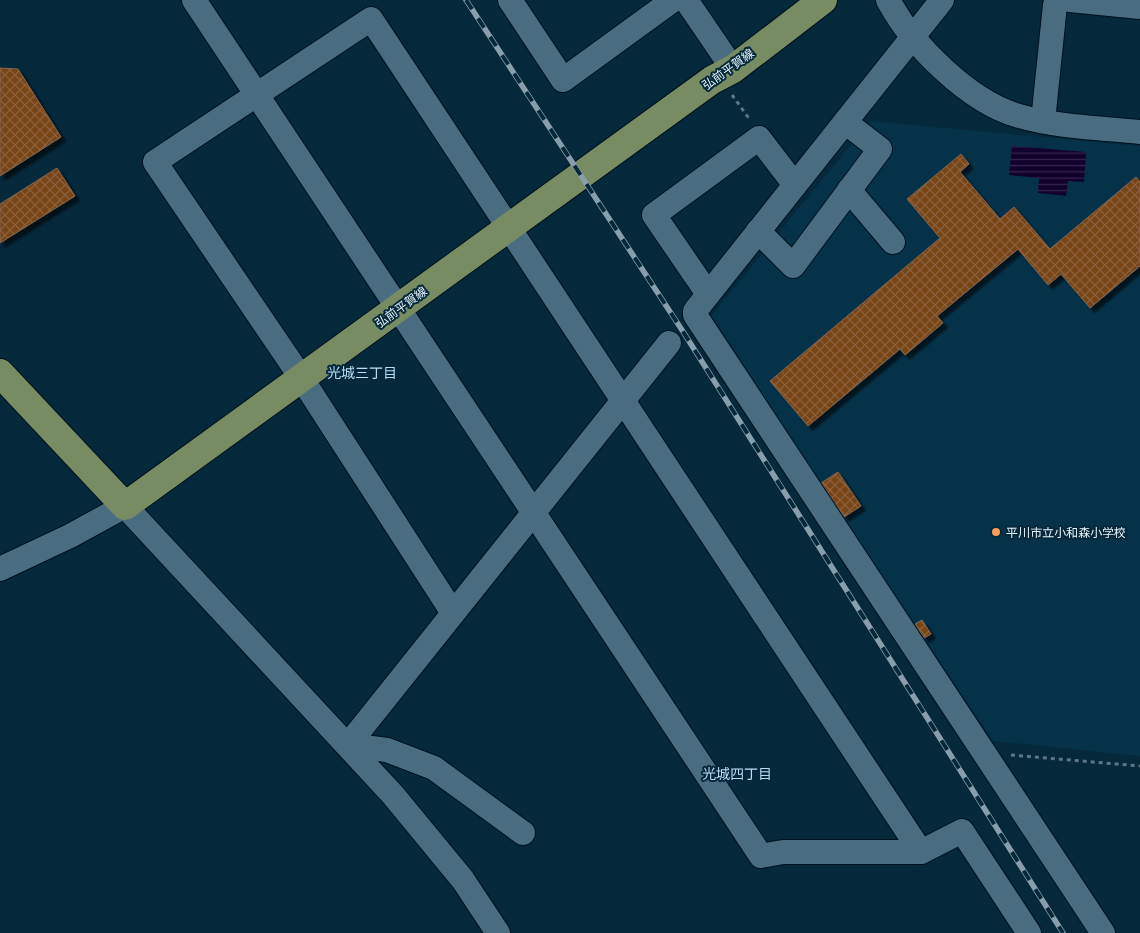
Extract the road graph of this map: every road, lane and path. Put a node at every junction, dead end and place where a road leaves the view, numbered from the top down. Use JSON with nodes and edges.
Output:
{"nodes":[{"id":1,"x":194,"y":0,"type":"edge"},
{"id":2,"x":510,"y":0,"type":"edge"},
{"id":3,"x":673,"y":0,"type":"edge"},
{"id":4,"x":686,"y":0,"type":"edge"},
{"id":5,"x":823,"y":0,"type":"edge"},
{"id":6,"x":888,"y":0,"type":"edge"},
{"id":7,"x":942,"y":0,"type":"edge"},
{"id":8,"x":1059,"y":0,"type":"edge"},
{"id":9,"x":1070,"y":0,"type":"edge"},
{"id":10,"x":1140,"y":7,"type":"edge"},
{"id":11,"x":912,"y":38,"type":"junction"},
{"id":12,"x":731,"y":80,"type":"junction"},
{"id":13,"x":257,"y":95,"type":"junction"},
{"id":14,"x":1043,"y":121,"type":"junction"},
{"id":15,"x":845,"y":122,"type":"junction"},
{"id":16,"x":1140,"y":132,"type":"edge"},
{"id":17,"x":759,"y":138,"type":"junction"},
{"id":18,"x":795,"y":184,"type":"junction"},
{"id":19,"x":849,"y":190,"type":"junction"},
{"id":20,"x":509,"y":228,"type":"junction"},
{"id":21,"x":758,"y":231,"type":"junction"},
{"id":22,"x":893,"y":242,"type":"dead end"},
{"id":23,"x":708,"y":294,"type":"junction"},
{"id":24,"x":398,"y":308,"type":"junction"},
{"id":25,"x":668,"y":343,"type":"dead end"},
{"id":26,"x":0,"y":373,"type":"edge"},
{"id":27,"x":302,"y":379,"type":"junction"},
{"id":28,"x":623,"y":400,"type":"junction"},
{"id":29,"x":124,"y":506,"type":"junction"},
{"id":30,"x":533,"y":513,"type":"junction"},
{"id":31,"x":0,"y":570,"type":"edge"},
{"id":32,"x":453,"y":613,"type":"junction"},
{"id":33,"x":348,"y":745,"type":"junction"},
{"id":34,"x":988,"y":757,"type":"junction"},
{"id":35,"x":1140,"y":766,"type":"edge"},
{"id":36,"x":523,"y":832,"type":"dead end"},
{"id":37,"x":921,"y":852,"type":"junction"},
{"id":38,"x":498,"y":933,"type":"edge"},
{"id":39,"x":1029,"y":933,"type":"edge"},
{"id":40,"x":1103,"y":933,"type":"edge"}],
"edges":[{"from":1,"to":13,"type":"street"},
{"from":2,"to":3,"type":"street"},
{"from":4,"to":12,"type":"street"},
{"from":5,"to":12,"type":"main road","name":"弘前平賀線"},
{"from":6,"to":11,"type":"street"},
{"from":7,"to":11,"type":"street"},
{"from":8,"to":14,"type":"street"},
{"from":9,"to":10,"type":"street"},
{"from":11,"to":14,"type":"street"},
{"from":11,"to":15,"type":"street"},
{"from":12,"to":17,"type":"path"},
{"from":12,"to":20,"type":"main road","name":"弘前平賀線"},
{"from":13,"to":20,"type":"street"},
{"from":13,"to":24,"type":"street"},
{"from":13,"to":27,"type":"street"},
{"from":14,"to":16,"type":"street"},
{"from":15,"to":18,"type":"street"},
{"from":15,"to":19,"type":"street"},
{"from":17,"to":18,"type":"street"},
{"from":17,"to":23,"type":"street"},
{"from":18,"to":21,"type":"street"},
{"from":19,"to":21,"type":"street"},
{"from":19,"to":22,"type":"street"},
{"from":20,"to":24,"type":"main road","name":"弘前平賀線"},
{"from":20,"to":28,"type":"street"},
{"from":21,"to":23,"type":"street"},
{"from":23,"to":34,"type":"street"},
{"from":24,"to":27,"type":"main road","name":"弘前平賀線"},
{"from":24,"to":30,"type":"street"},
{"from":25,"to":28,"type":"street"},
{"from":26,"to":29,"type":"main road"},
{"from":27,"to":29,"type":"main road","name":"弘前平賀線"},
{"from":27,"to":32,"type":"street"},
{"from":28,"to":30,"type":"street"},
{"from":28,"to":37,"type":"street"},
{"from":29,"to":31,"type":"street"},
{"from":29,"to":33,"type":"street"},
{"from":30,"to":32,"type":"street"},
{"from":30,"to":37,"type":"street"},
{"from":32,"to":33,"type":"street"},
{"from":33,"to":36,"type":"street"},
{"from":33,"to":38,"type":"street"},
{"from":34,"to":35,"type":"path"},
{"from":34,"to":40,"type":"street"},
{"from":37,"to":39,"type":"street"}]}
